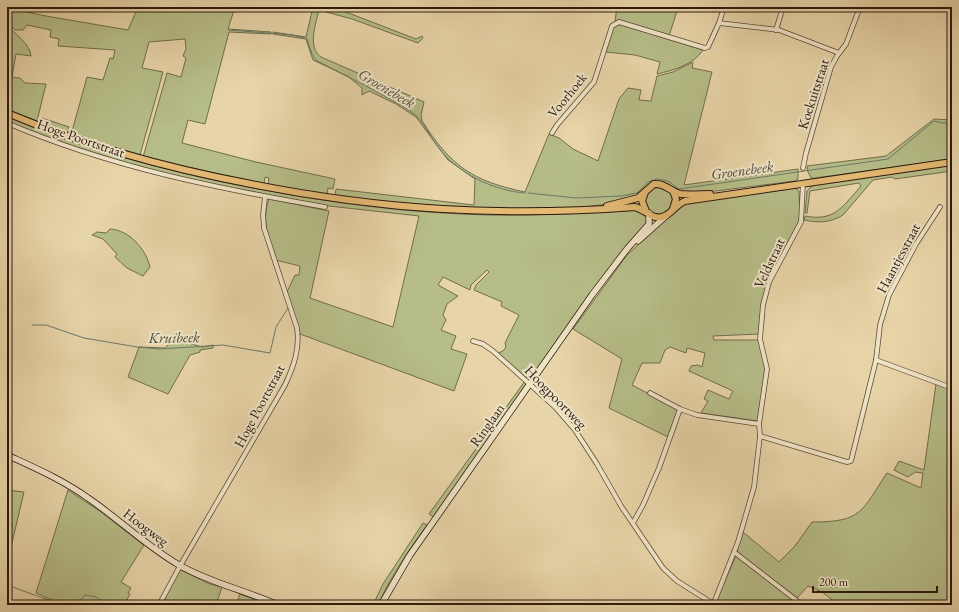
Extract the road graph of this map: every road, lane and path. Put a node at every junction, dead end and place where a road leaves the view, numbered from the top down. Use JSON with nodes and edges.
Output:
{"nodes":[{"id":1,"x":724,"y":7,"type":"edge"},
{"id":2,"x":783,"y":7,"type":"edge"},
{"id":3,"x":860,"y":7,"type":"edge"},
{"id":4,"x":719,"y":23,"type":"junction"},
{"id":5,"x":776,"y":30,"type":"junction"},
{"id":6,"x":839,"y":53,"type":"junction"},
{"id":7,"x":7,"y":113,"type":"edge"},
{"id":8,"x":7,"y":123,"type":"edge"},
{"id":9,"x":552,"y":133,"type":"dead end"},
{"id":10,"x":952,"y":162,"type":"edge"},
{"id":11,"x":803,"y":168,"type":"dead end"},
{"id":12,"x":803,"y":183,"type":"junction"},
{"id":13,"x":645,"y":191,"type":"junction"},
{"id":14,"x":673,"y":191,"type":"junction"},
{"id":15,"x":736,"y":192,"type":"junction"},
{"id":16,"x":265,"y":197,"type":"junction"},
{"id":17,"x":325,"y":207,"type":"dead end"},
{"id":18,"x":940,"y":207,"type":"dead end"},
{"id":19,"x":584,"y":210,"type":"junction"},
{"id":20,"x":673,"y":210,"type":"junction"},
{"id":21,"x":647,"y":212,"type":"junction"},
{"id":22,"x":668,"y":215,"type":"junction"},
{"id":23,"x":616,"y":262,"type":"junction"},
{"id":24,"x":473,"y":341,"type":"dead end"},
{"id":25,"x":876,"y":360,"type":"junction"},
{"id":26,"x":530,"y":384,"type":"junction"},
{"id":27,"x":952,"y":388,"type":"edge"},
{"id":28,"x":650,"y":393,"type":"dead end"},
{"id":29,"x":680,"y":409,"type":"junction"},
{"id":30,"x":759,"y":424,"type":"junction"},
{"id":31,"x":760,"y":436,"type":"junction"},
{"id":32,"x":7,"y":455,"type":"edge"},
{"id":33,"x":632,"y":524,"type":"junction"},
{"id":34,"x":734,"y":552,"type":"junction"},
{"id":35,"x":180,"y":566,"type":"junction"},
{"id":36,"x":796,"y":600,"type":"dead end"},
{"id":37,"x":712,"y":604,"type":"edge"},
{"id":38,"x":159,"y":605,"type":"edge"},
{"id":39,"x":278,"y":605,"type":"edge"},
{"id":40,"x":381,"y":605,"type":"edge"}],
"edges":[{"from":1,"to":4,"type":"street","name":"Voorhoek"},
{"from":2,"to":5,"type":"street"},
{"from":3,"to":6,"type":"street","name":"Koekuitstraat"},
{"from":4,"to":5,"type":"street"},
{"from":4,"to":9,"type":"street","name":"Voorhoek"},
{"from":5,"to":6,"type":"street"},
{"from":6,"to":11,"type":"street","name":"Koekuitstraat"},
{"from":7,"to":19,"type":"main road"},
{"from":8,"to":16,"type":"street","name":"Hoge Poortstraat"},
{"from":10,"to":12,"type":"main road"},
{"from":12,"to":15,"type":"main road"},
{"from":12,"to":30,"type":"street","name":"Veldstraat"},
{"from":13,"to":14,"type":"main road"},
{"from":13,"to":19,"type":"main road"},
{"from":13,"to":21,"type":"main road"},
{"from":14,"to":15,"type":"main road"},
{"from":14,"to":20,"type":"main road"},
{"from":15,"to":20,"type":"main road"},
{"from":16,"to":17,"type":"street","name":"Hoge Poortstraat"},
{"from":16,"to":35,"type":"street","name":"Hoge Poortstraat"},
{"from":18,"to":25,"type":"street","name":"Haantjesstraat"},
{"from":19,"to":21,"type":"main road"},
{"from":20,"to":22,"type":"main road"},
{"from":21,"to":22,"type":"main road"},
{"from":21,"to":23,"type":"main road","name":"Ringlaan"},
{"from":22,"to":23,"type":"main road","name":"Ringlaan"},
{"from":23,"to":26,"type":"main road","name":"Ringlaan"},
{"from":24,"to":26,"type":"street","name":"Hoogpoortweg"},
{"from":25,"to":27,"type":"street"},
{"from":25,"to":31,"type":"street"},
{"from":26,"to":33,"type":"street","name":"Hoogpoortweg"},
{"from":26,"to":40,"type":"main road","name":"Ringlaan"},
{"from":28,"to":29,"type":"street"},
{"from":29,"to":30,"type":"street"},
{"from":29,"to":33,"type":"street"},
{"from":30,"to":31,"type":"street","name":"Veldstraat"},
{"from":31,"to":34,"type":"street","name":"Veldstraat"},
{"from":32,"to":35,"type":"main road","name":"Hoogweg"},
{"from":33,"to":37,"type":"street","name":"Hoogpoortweg"},
{"from":34,"to":36,"type":"street"},
{"from":34,"to":37,"type":"street","name":"Veldstraat"},
{"from":35,"to":38,"type":"street","name":"Hoge Poortstraat"},
{"from":35,"to":39,"type":"main road","name":"Hoogweg"}]}
